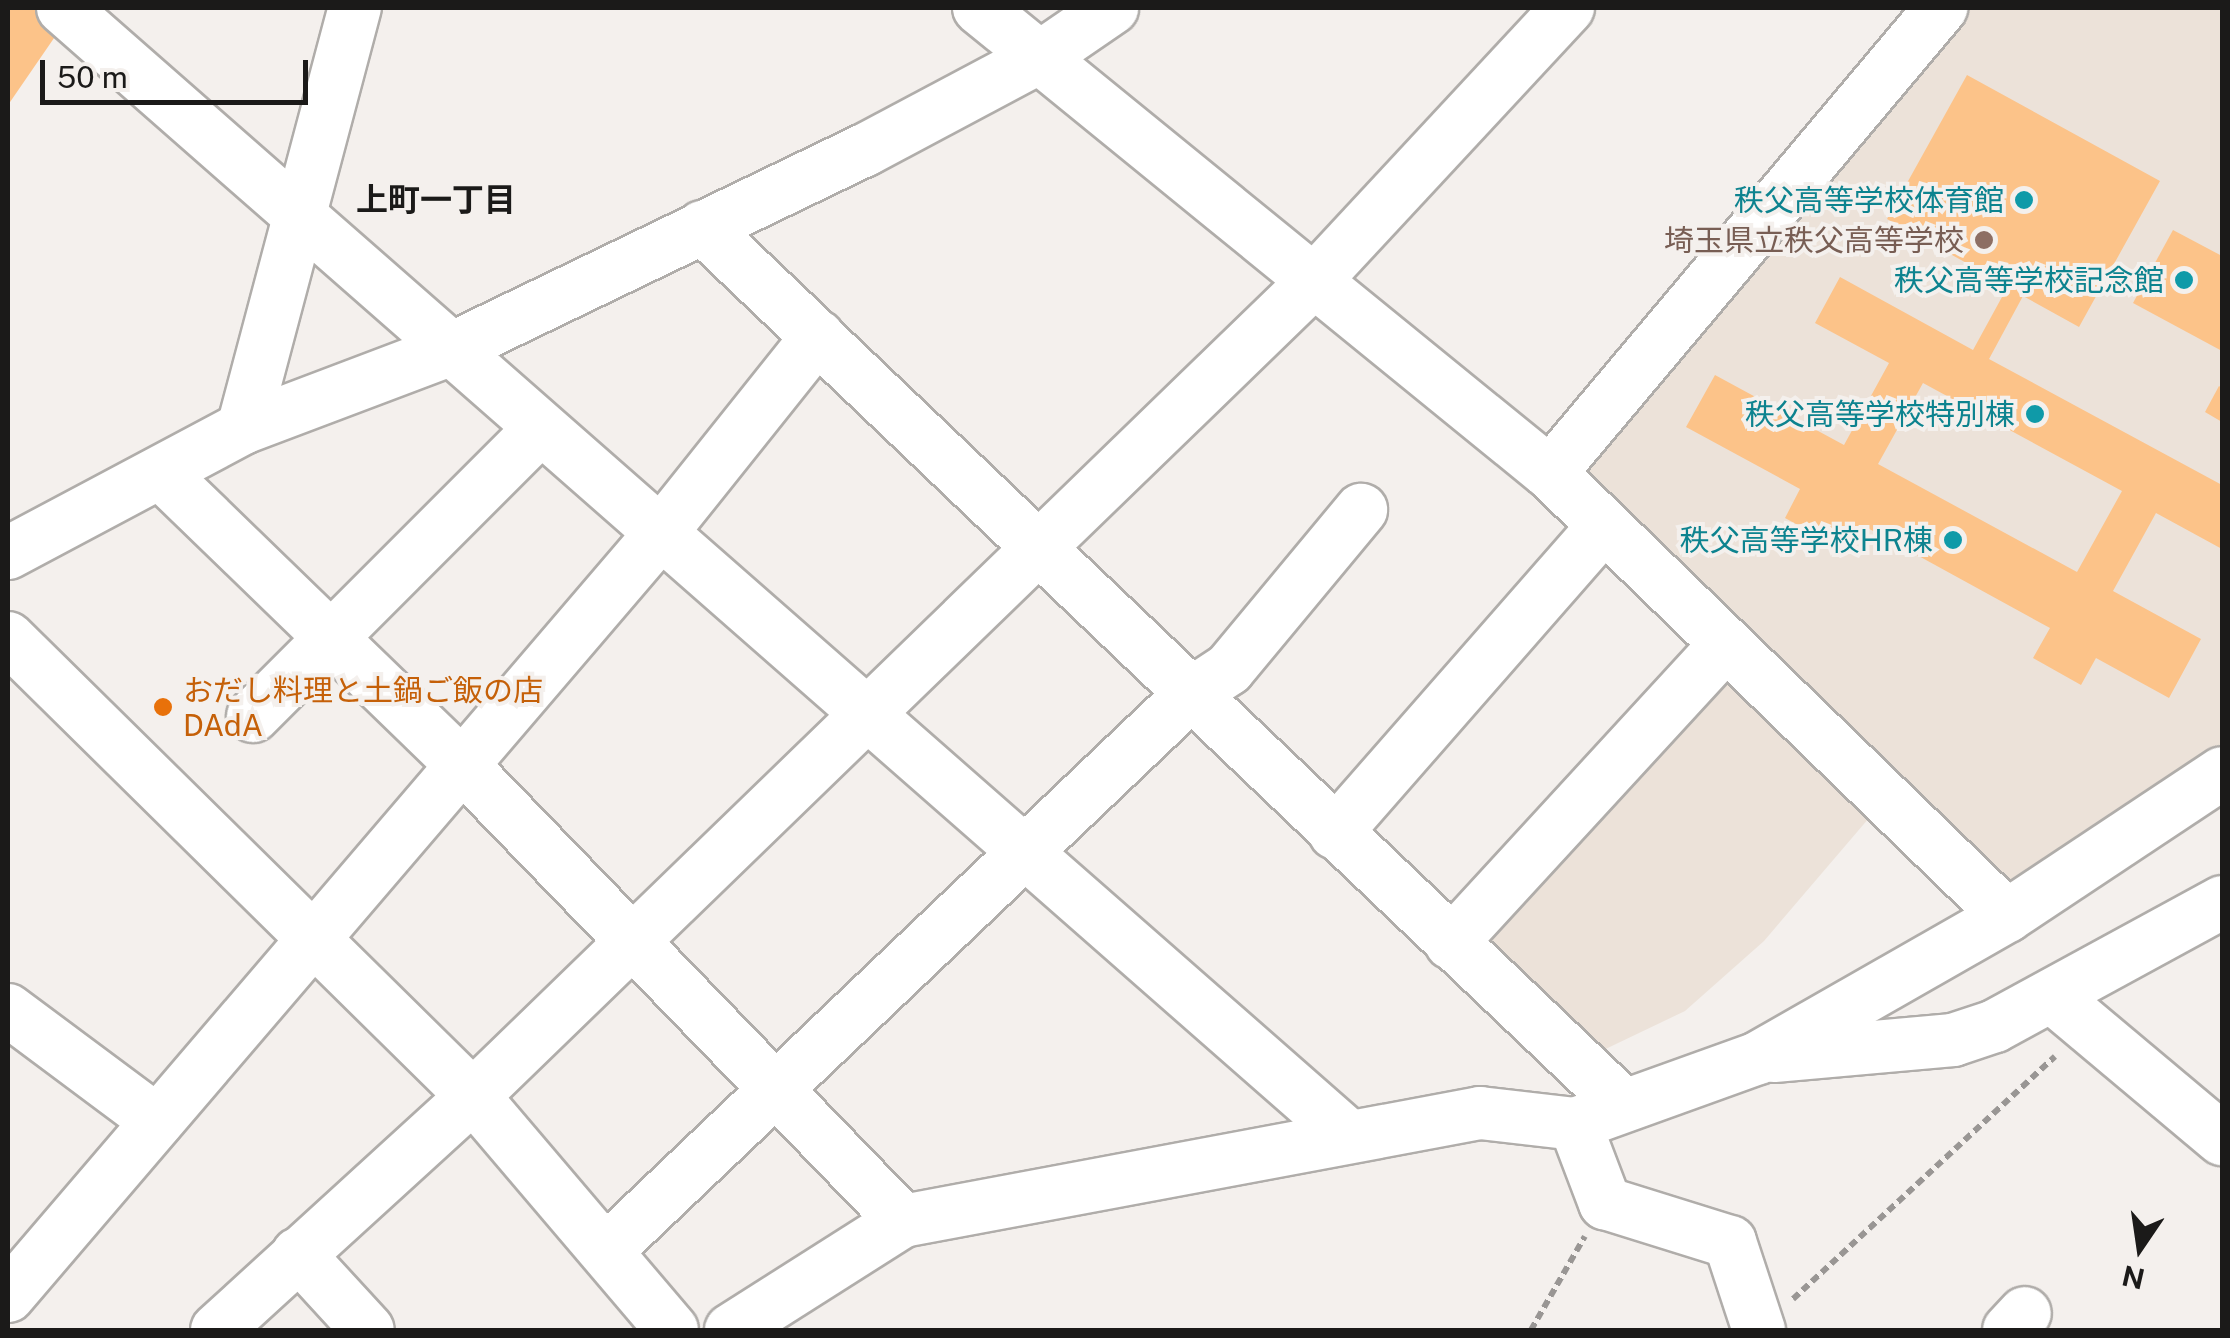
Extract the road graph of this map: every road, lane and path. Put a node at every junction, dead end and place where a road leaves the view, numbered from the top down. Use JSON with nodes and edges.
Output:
{"nodes":[{"id":1,"x":63,"y":8,"type":"edge"},
{"id":2,"x":354,"y":8,"type":"edge"},
{"id":3,"x":980,"y":8,"type":"edge"},
{"id":4,"x":1112,"y":8,"type":"edge"},
{"id":5,"x":1568,"y":8,"type":"edge"},
{"id":6,"x":1941,"y":8,"type":"edge"},
{"id":7,"x":1042,"y":56,"type":"junction"},
{"id":8,"x":298,"y":219,"type":"junction"},
{"id":9,"x":702,"y":227,"type":"junction"},
{"id":10,"x":1314,"y":281,"type":"junction"},
{"id":11,"x":818,"y":336,"type":"junction"},
{"id":12,"x":447,"y":351,"type":"junction"},
{"id":13,"x":243,"y":428,"type":"junction"},
{"id":14,"x":539,"y":430,"type":"junction"},
{"id":15,"x":1550,"y":473,"type":"junction"},
{"id":16,"x":165,"y":477,"type":"junction"},
{"id":17,"x":1361,"y":510,"type":"dead end"},
{"id":18,"x":1604,"y":526,"type":"junction"},
{"id":19,"x":660,"y":534,"type":"junction"},
{"id":20,"x":1042,"y":546,"type":"junction"},
{"id":21,"x":8,"y":553,"type":"edge"},
{"id":22,"x":8,"y":638,"type":"edge"},
{"id":23,"x":332,"y":638,"type":"junction"},
{"id":24,"x":1726,"y":644,"type":"junction"},
{"id":25,"x":1191,"y":694,"type":"junction"},
{"id":26,"x":865,"y":713,"type":"junction"},
{"id":27,"x":252,"y":716,"type":"dead end"},
{"id":28,"x":461,"y":764,"type":"junction"},
{"id":29,"x":2222,"y":772,"type":"edge"},
{"id":30,"x":1335,"y":833,"type":"junction"},
{"id":31,"x":1028,"y":856,"type":"junction"},
{"id":32,"x":2222,"y":902,"type":"edge"},
{"id":33,"x":2007,"y":916,"type":"junction"},
{"id":34,"x":311,"y":940,"type":"junction"},
{"id":35,"x":632,"y":941,"type":"junction"},
{"id":36,"x":1452,"y":943,"type":"junction"},
{"id":37,"x":8,"y":1010,"type":"edge"},
{"id":38,"x":2070,"y":1013,"type":"junction"},
{"id":39,"x":1758,"y":1058,"type":"junction"},
{"id":40,"x":780,"y":1094,"type":"junction"},
{"id":41,"x":472,"y":1096,"type":"junction"},
{"id":42,"x":1597,"y":1112,"type":"junction"},
{"id":43,"x":157,"y":1121,"type":"junction"},
{"id":44,"x":1345,"y":1133,"type":"junction"},
{"id":45,"x":2222,"y":1138,"type":"edge"},
{"id":46,"x":1605,"y":1203,"type":"junction"},
{"id":47,"x":904,"y":1221,"type":"junction"},
{"id":48,"x":610,"y":1247,"type":"junction"},
{"id":49,"x":298,"y":1254,"type":"junction"},
{"id":50,"x":8,"y":1296,"type":"edge"},
{"id":51,"x":217,"y":1330,"type":"edge"},
{"id":52,"x":368,"y":1330,"type":"edge"},
{"id":53,"x":672,"y":1330,"type":"edge"},
{"id":54,"x":732,"y":1330,"type":"edge"},
{"id":55,"x":1531,"y":1330,"type":"edge"},
{"id":56,"x":1759,"y":1330,"type":"edge"}],
"edges":[{"from":1,"to":8,"type":"street"},
{"from":2,"to":8,"type":"street"},
{"from":3,"to":7,"type":"street"},
{"from":4,"to":7,"type":"street"},
{"from":5,"to":10,"type":"street"},
{"from":6,"to":15,"type":"street"},
{"from":7,"to":9,"type":"street"},
{"from":7,"to":10,"type":"street"},
{"from":8,"to":12,"type":"street"},
{"from":8,"to":13,"type":"street"},
{"from":9,"to":11,"type":"street"},
{"from":9,"to":12,"type":"street"},
{"from":10,"to":15,"type":"street"},
{"from":10,"to":20,"type":"street"},
{"from":11,"to":19,"type":"street"},
{"from":11,"to":20,"type":"street"},
{"from":12,"to":13,"type":"street"},
{"from":12,"to":14,"type":"street"},
{"from":13,"to":16,"type":"street"},
{"from":14,"to":19,"type":"street"},
{"from":14,"to":23,"type":"street"},
{"from":15,"to":18,"type":"street"},
{"from":16,"to":21,"type":"street"},
{"from":16,"to":23,"type":"street"},
{"from":17,"to":25,"type":"street"},
{"from":18,"to":24,"type":"street"},
{"from":18,"to":30,"type":"street"},
{"from":19,"to":26,"type":"street"},
{"from":19,"to":28,"type":"street"},
{"from":20,"to":25,"type":"street"},
{"from":20,"to":26,"type":"street"},
{"from":22,"to":34,"type":"street"},
{"from":23,"to":27,"type":"street"},
{"from":23,"to":28,"type":"street"},
{"from":24,"to":33,"type":"street"},
{"from":24,"to":36,"type":"street"},
{"from":25,"to":30,"type":"street"},
{"from":25,"to":31,"type":"street"},
{"from":26,"to":31,"type":"street"},
{"from":26,"to":35,"type":"street"},
{"from":28,"to":34,"type":"street"},
{"from":28,"to":35,"type":"street"},
{"from":29,"to":33,"type":"street"},
{"from":30,"to":36,"type":"street"},
{"from":31,"to":40,"type":"street"},
{"from":31,"to":44,"type":"street"},
{"from":32,"to":38,"type":"street"},
{"from":33,"to":39,"type":"street"},
{"from":34,"to":41,"type":"street"},
{"from":34,"to":43,"type":"street"},
{"from":35,"to":40,"type":"street"},
{"from":35,"to":41,"type":"street"},
{"from":36,"to":42,"type":"street"},
{"from":37,"to":43,"type":"street"},
{"from":38,"to":39,"type":"street"},
{"from":38,"to":45,"type":"street"},
{"from":38,"to":56,"type":"path"},
{"from":39,"to":42,"type":"street"},
{"from":40,"to":47,"type":"street"},
{"from":40,"to":48,"type":"street"},
{"from":41,"to":48,"type":"street"},
{"from":41,"to":49,"type":"street"},
{"from":42,"to":44,"type":"street"},
{"from":42,"to":46,"type":"street"},
{"from":43,"to":50,"type":"street"},
{"from":44,"to":47,"type":"street"},
{"from":46,"to":55,"type":"path"},
{"from":46,"to":56,"type":"street"},
{"from":47,"to":54,"type":"street"},
{"from":48,"to":53,"type":"street"},
{"from":49,"to":51,"type":"street"},
{"from":49,"to":52,"type":"street"}]}
